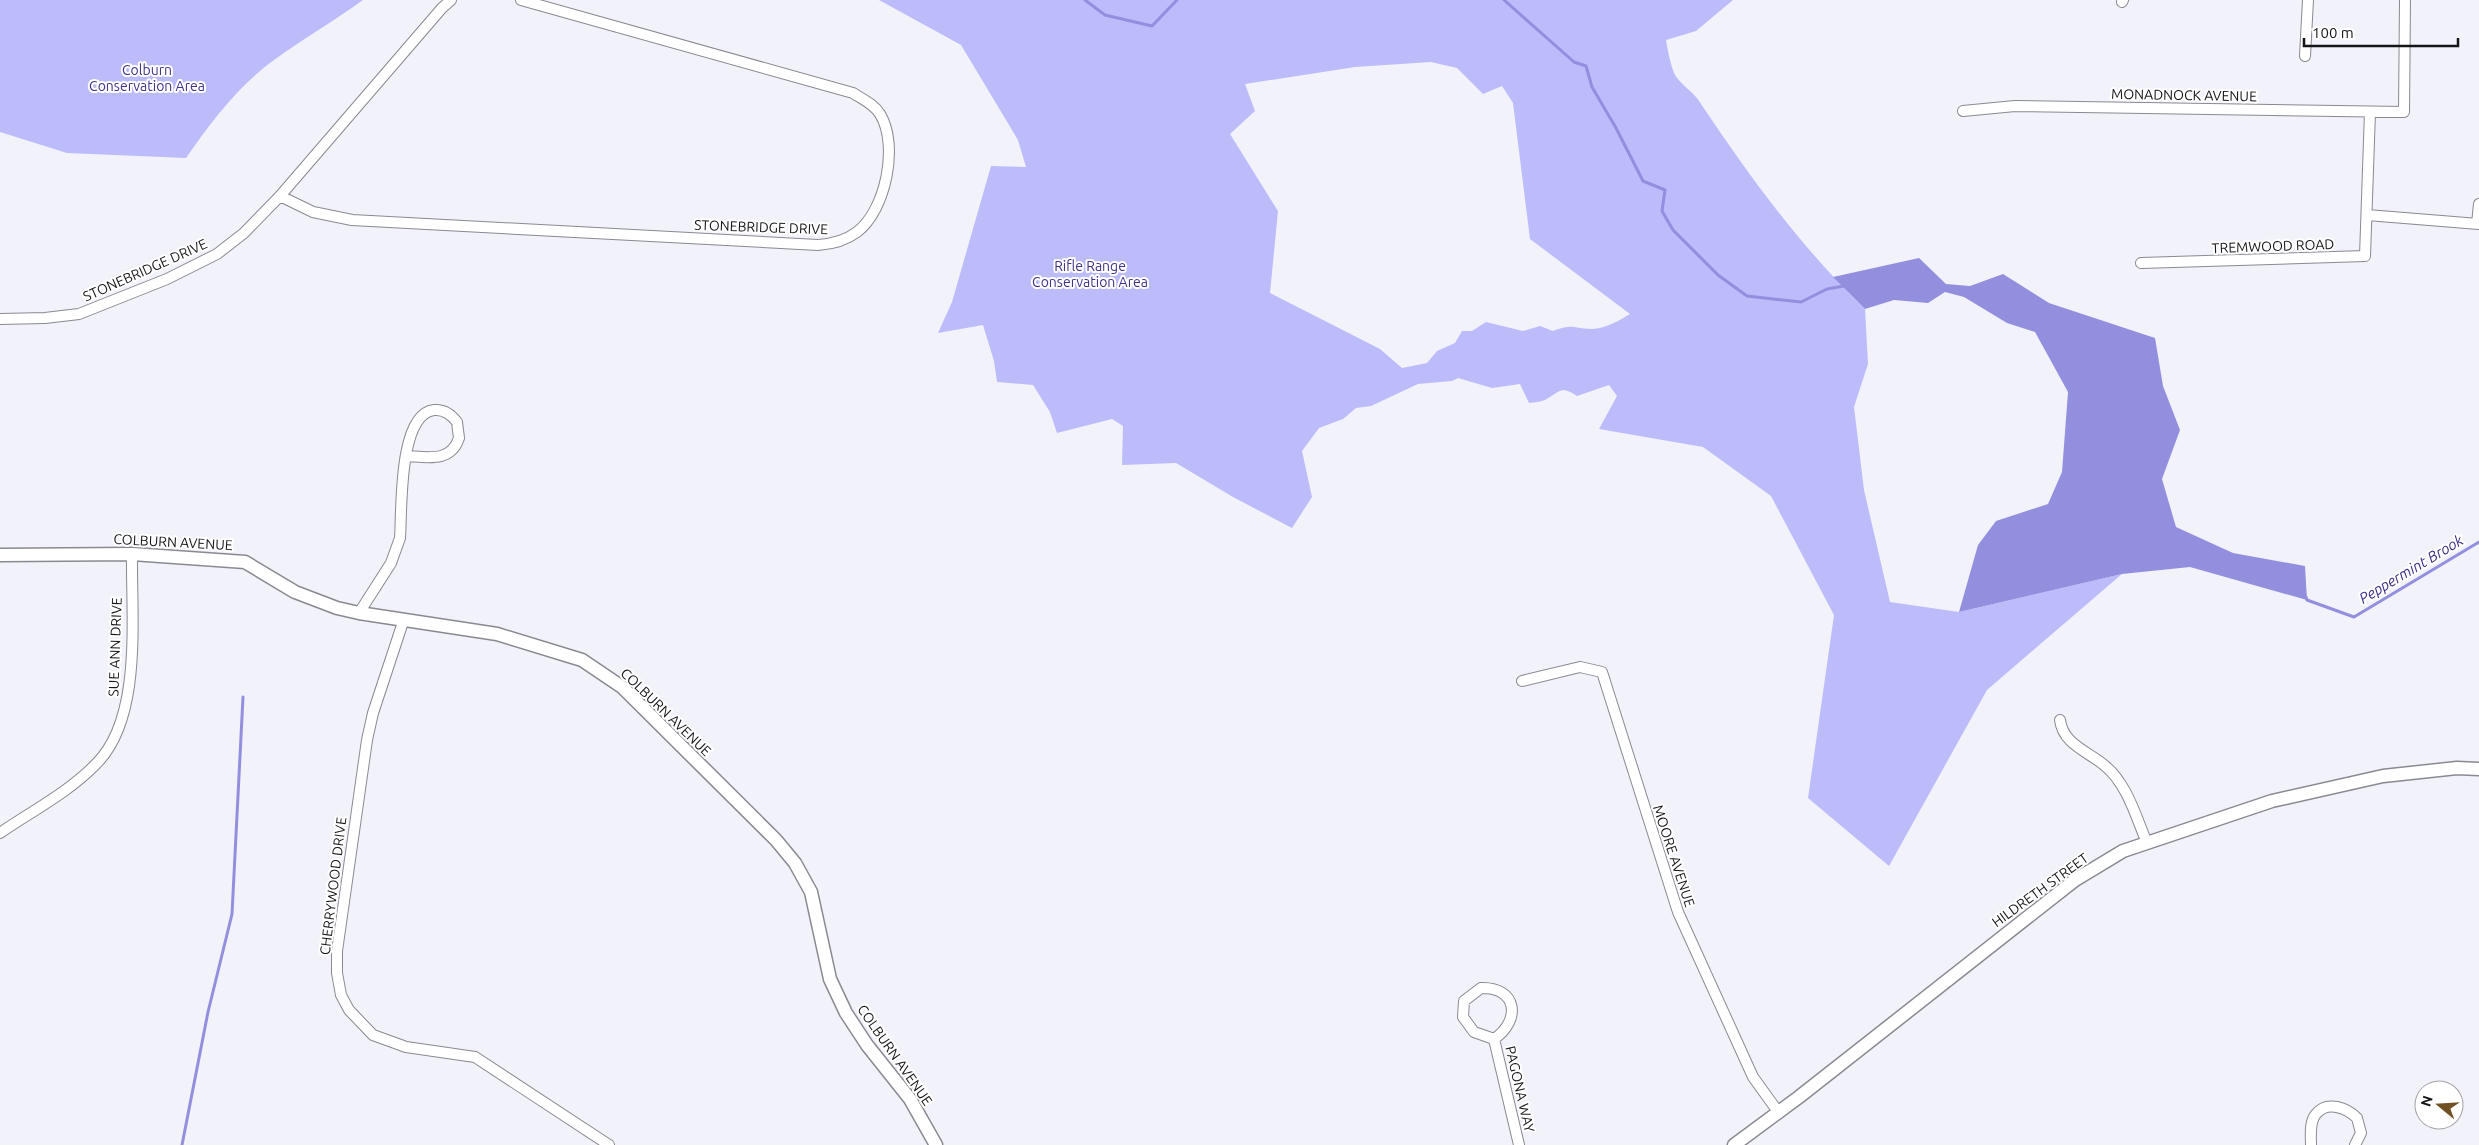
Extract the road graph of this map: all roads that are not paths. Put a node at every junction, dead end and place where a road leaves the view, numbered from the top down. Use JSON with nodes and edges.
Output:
{"nodes":[{"id":1,"x":452,"y":0,"type":"edge"},
{"id":2,"x":522,"y":0,"type":"edge"},
{"id":3,"x":2308,"y":0,"type":"edge"},
{"id":4,"x":2405,"y":0,"type":"edge"},
{"id":5,"x":2305,"y":56,"type":"dead end"},
{"id":6,"x":1963,"y":110,"type":"dead end"},
{"id":7,"x":2370,"y":112,"type":"junction"},
{"id":8,"x":280,"y":196,"type":"junction"},
{"id":9,"x":2479,"y":204,"type":"edge"},
{"id":10,"x":2367,"y":215,"type":"junction"},
{"id":11,"x":2478,"y":224,"type":"edge"},
{"id":12,"x":2141,"y":264,"type":"dead end"},
{"id":13,"x":0,"y":319,"type":"edge"},
{"id":14,"x":406,"y":456,"type":"junction"},
{"id":15,"x":0,"y":554,"type":"edge"},
{"id":16,"x":132,"y":554,"type":"junction"},
{"id":17,"x":359,"y":613,"type":"junction"},
{"id":18,"x":404,"y":619,"type":"junction"},
{"id":19,"x":1522,"y":681,"type":"dead end"},
{"id":20,"x":2060,"y":720,"type":"dead end"},
{"id":21,"x":2479,"y":768,"type":"edge"},
{"id":22,"x":0,"y":833,"type":"edge"},
{"id":23,"x":2147,"y":843,"type":"junction"},
{"id":24,"x":1494,"y":1039,"type":"junction"},
{"id":25,"x":1779,"y":1112,"type":"junction"},
{"id":26,"x":609,"y":1145,"type":"edge"},
{"id":27,"x":936,"y":1145,"type":"edge"},
{"id":28,"x":1519,"y":1145,"type":"edge"},
{"id":29,"x":1734,"y":1145,"type":"edge"},
{"id":30,"x":2311,"y":1145,"type":"edge"},
{"id":31,"x":2355,"y":1145,"type":"edge"}],
"edges":[{"from":1,"to":8,"type":"street","name":"STONEBRIDGE DRIVE"},
{"from":2,"to":8,"type":"street","name":"STONEBRIDGE DRIVE"},
{"from":3,"to":5,"type":"street"},
{"from":4,"to":7,"type":"street","name":"MONADNOCK AVENUE"},
{"from":6,"to":7,"type":"street","name":"MONADNOCK AVENUE"},
{"from":7,"to":10,"type":"street"},
{"from":8,"to":13,"type":"street","name":"STONEBRIDGE DRIVE"},
{"from":9,"to":11,"type":"street"},
{"from":10,"to":11,"type":"street"},
{"from":10,"to":12,"type":"street","name":"TREMWOOD ROAD"},
{"from":14,"to":14,"type":"street"},
{"from":14,"to":17,"type":"street"},
{"from":15,"to":16,"type":"street","name":"COLBURN AVENUE"},
{"from":16,"to":17,"type":"street","name":"COLBURN AVENUE"},
{"from":16,"to":22,"type":"street","name":"SUE ANN DRIVE"},
{"from":17,"to":18,"type":"street","name":"COLBURN AVENUE"},
{"from":18,"to":26,"type":"street","name":"CHERRYWOOD DRIVE"},
{"from":18,"to":27,"type":"street","name":"COLBURN AVENUE"},
{"from":19,"to":25,"type":"street","name":"MOORE AVENUE"},
{"from":20,"to":23,"type":"street"},
{"from":21,"to":23,"type":"street","name":"HILDRETH STREET"},
{"from":23,"to":25,"type":"street","name":"HILDRETH STREET"},
{"from":24,"to":24,"type":"street","name":"PAGONA WAY"},
{"from":24,"to":28,"type":"street","name":"PAGONA WAY"},
{"from":25,"to":29,"type":"street","name":"HILDRETH STREET"},
{"from":30,"to":31,"type":"street"}]}
